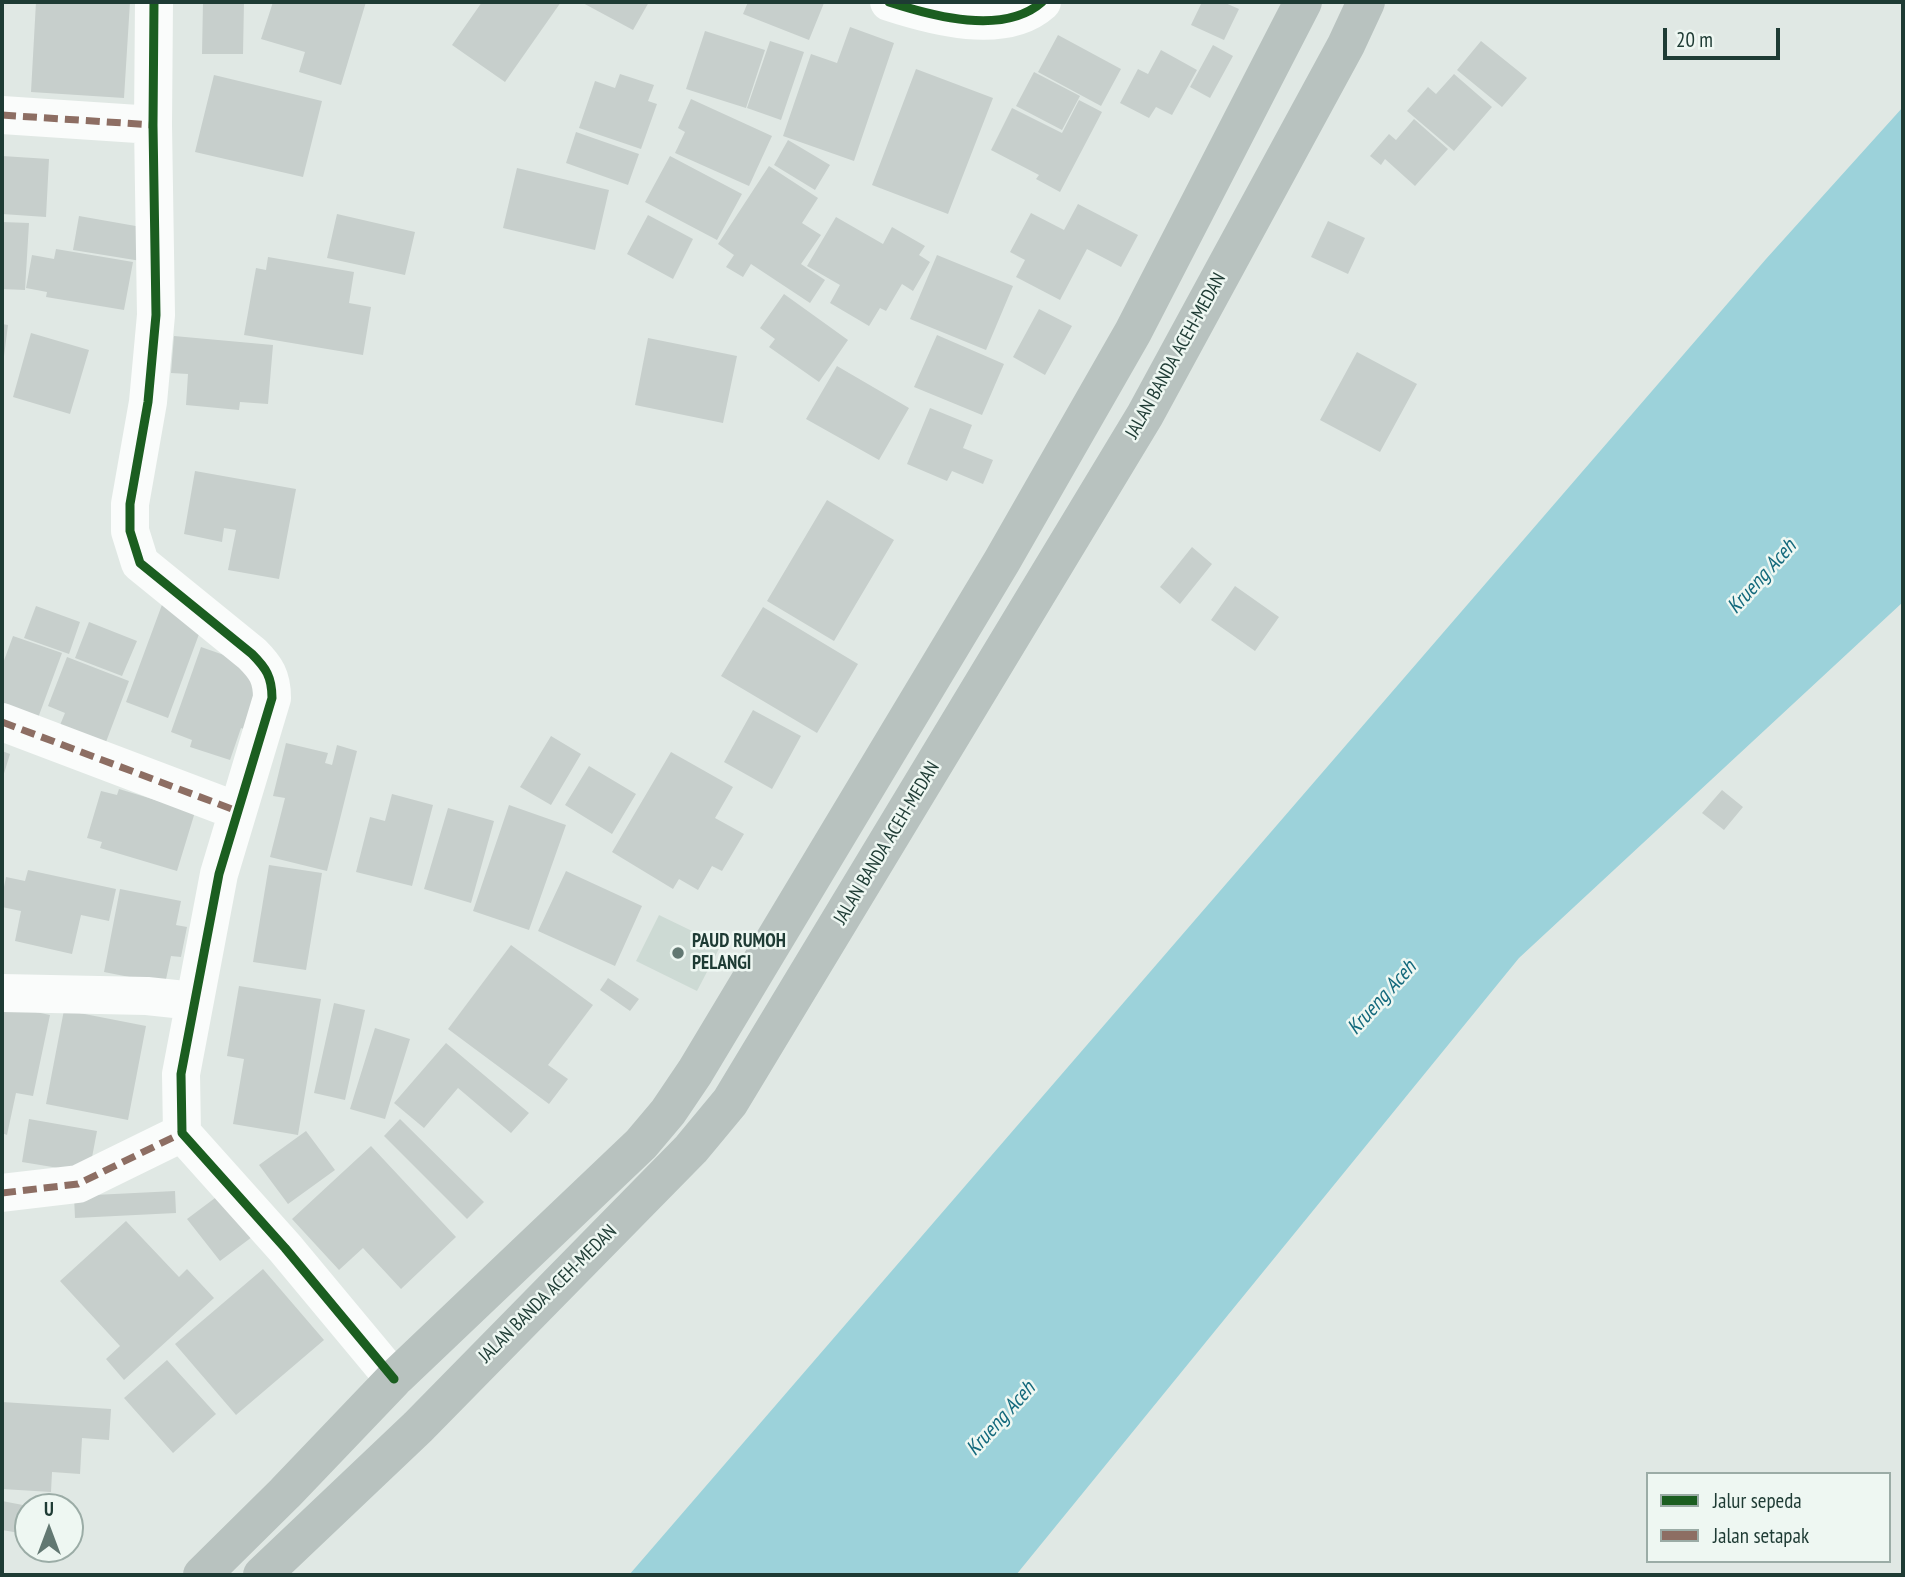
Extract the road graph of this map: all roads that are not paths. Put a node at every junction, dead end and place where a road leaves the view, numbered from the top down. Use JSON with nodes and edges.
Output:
{"nodes":[{"id":1,"x":154,"y":2,"type":"edge"},
{"id":2,"x":889,"y":2,"type":"edge"},
{"id":3,"x":1042,"y":2,"type":"edge"},
{"id":4,"x":1366,"y":2,"type":"edge"},
{"id":5,"x":1298,"y":3,"type":"edge"},
{"id":6,"x":2,"y":116,"type":"edge"},
{"id":7,"x":153,"y":125,"type":"junction"},
{"id":8,"x":1002,"y":561,"type":"junction"},
{"id":9,"x":1044,"y":582,"type":"junction"},
{"id":10,"x":2,"y":722,"type":"edge"},
{"id":11,"x":237,"y":811,"type":"junction"},
{"id":12,"x":2,"y":993,"type":"edge"},
{"id":13,"x":194,"y":1001,"type":"junction"},
{"id":14,"x":182,"y":1133,"type":"junction"},
{"id":15,"x":2,"y":1193,"type":"edge"},
{"id":16,"x":394,"y":1379,"type":"junction"},
{"id":17,"x":202,"y":1575,"type":"edge"},
{"id":18,"x":262,"y":1575,"type":"edge"}],
"edges":[{"from":1,"to":7,"type":"street"},
{"from":2,"to":3,"type":"street"},
{"from":4,"to":9,"type":"highway","name":"JALAN BANDA ACEH-MEDAN"},
{"from":5,"to":8,"type":"highway"},
{"from":6,"to":7,"type":"street"},
{"from":7,"to":11,"type":"street"},
{"from":8,"to":9,"type":"highway"},
{"from":8,"to":16,"type":"highway"},
{"from":9,"to":18,"type":"highway","name":"JALAN BANDA ACEH-MEDAN"},
{"from":10,"to":11,"type":"street"},
{"from":11,"to":13,"type":"street"},
{"from":12,"to":13,"type":"street"},
{"from":13,"to":14,"type":"street"},
{"from":14,"to":15,"type":"street"},
{"from":14,"to":16,"type":"street"},
{"from":16,"to":17,"type":"highway"}]}
